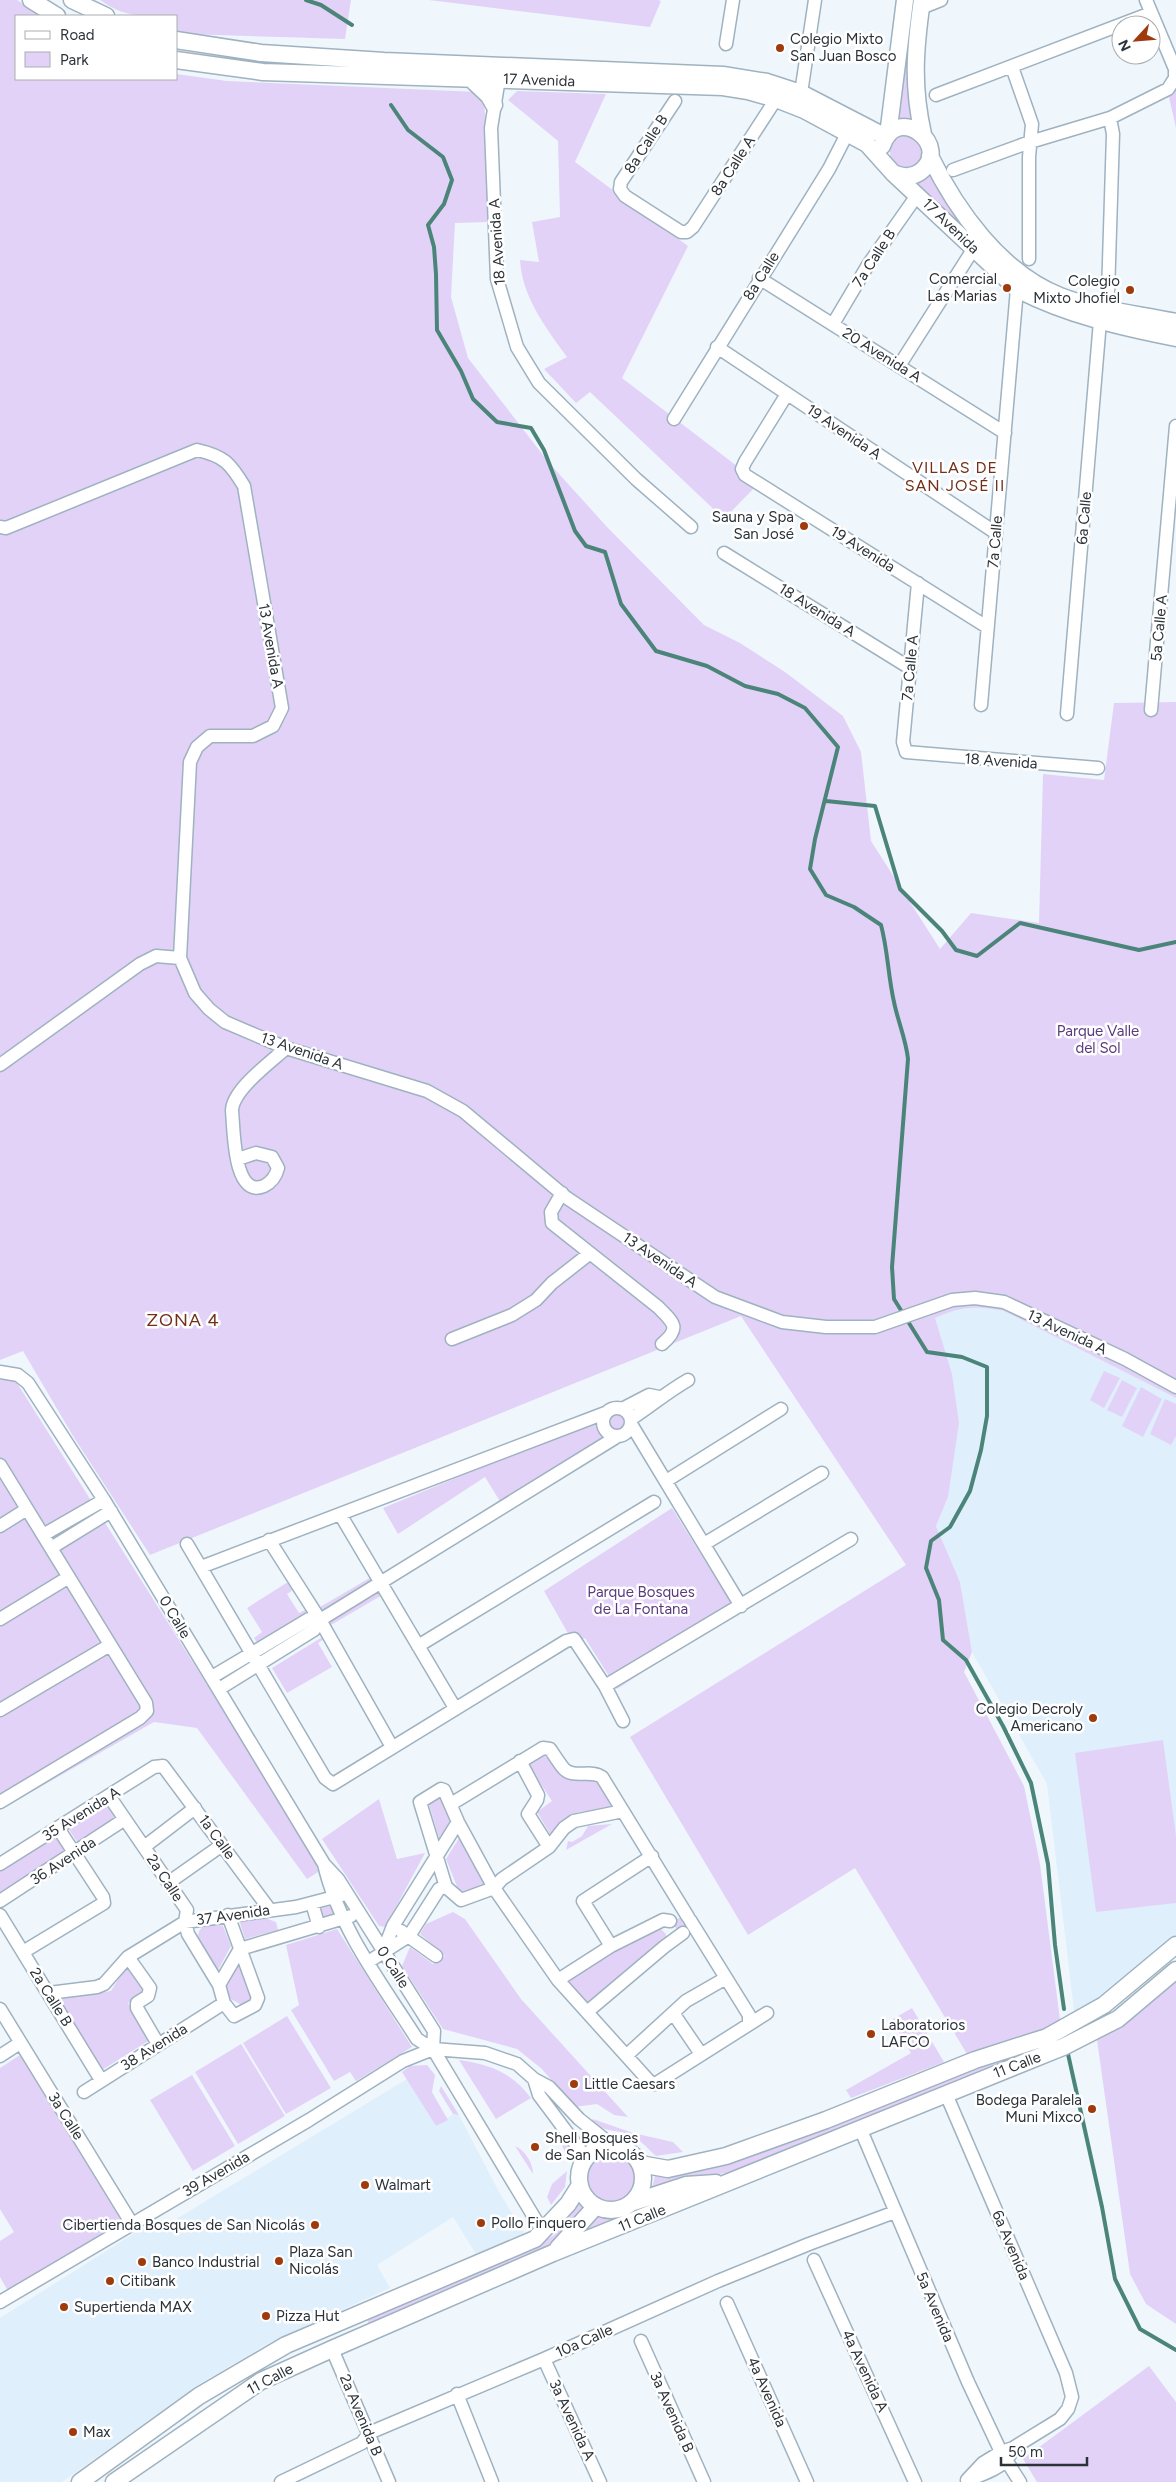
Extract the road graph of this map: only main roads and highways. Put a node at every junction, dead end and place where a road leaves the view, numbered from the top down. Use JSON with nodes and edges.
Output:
{"nodes":[{"id":1,"x":31,"y":0,"type":"edge"},
{"id":2,"x":72,"y":0,"type":"edge"},
{"id":3,"x":905,"y":0,"type":"edge"},
{"id":4,"x":922,"y":4,"type":"edge"},
{"id":5,"x":55,"y":15,"type":"edge"},
{"id":6,"x":104,"y":15,"type":"edge"},
{"id":7,"x":178,"y":40,"type":"edge"},
{"id":8,"x":178,"y":60,"type":"edge"},
{"id":9,"x":500,"y":72,"type":"junction"},
{"id":10,"x":470,"y":78,"type":"junction"},
{"id":11,"x":494,"y":105,"type":"road end"},
{"id":12,"x":923,"y":134,"type":"junction"},
{"id":13,"x":887,"y":136,"type":"junction"},
{"id":14,"x":930,"y":156,"type":"junction"},
{"id":15,"x":888,"y":167,"type":"junction"},
{"id":16,"x":1103,"y":315,"type":"junction"},
{"id":17,"x":1176,"y":322,"type":"edge"},
{"id":18,"x":1176,"y":338,"type":"edge"},
{"id":19,"x":1176,"y":1945,"type":"edge"},
{"id":20,"x":1176,"y":1970,"type":"edge"},
{"id":21,"x":640,"y":2164,"type":"junction"},
{"id":22,"x":731,"y":2182,"type":"junction"},
{"id":23,"x":580,"y":2185,"type":"junction"},
{"id":24,"x":631,"y":2204,"type":"junction"},
{"id":25,"x":596,"y":2206,"type":"junction"},
{"id":26,"x":553,"y":2253,"type":"junction"},
{"id":27,"x":80,"y":2482,"type":"edge"},
{"id":28,"x":114,"y":2482,"type":"edge"}],
"edges":[{"from":1,"to":5,"type":"main road"},
{"from":2,"to":6,"type":"main road"},
{"from":3,"to":13,"type":"main road"},
{"from":4,"to":12,"type":"main road"},
{"from":7,"to":9,"type":"main road","name":"17 Avenida"},
{"from":8,"to":10,"type":"main road","name":"17 Avenida"},
{"from":9,"to":10,"type":"main road","name":"17 Avenida"},
{"from":9,"to":13,"type":"main road","name":"17 Avenida"},
{"from":9,"to":15,"type":"main road","name":"17 Avenida"},
{"from":10,"to":11,"type":"main road"},
{"from":12,"to":13,"type":"main road"},
{"from":12,"to":14,"type":"main road"},
{"from":13,"to":15,"type":"main road"},
{"from":14,"to":15,"type":"main road"},
{"from":14,"to":16,"type":"main road","name":"17 Avenida"},
{"from":15,"to":16,"type":"main road","name":"17 Avenida"},
{"from":16,"to":17,"type":"main road","name":"17 Avenida"},
{"from":16,"to":18,"type":"main road","name":"17 Avenida"},
{"from":19,"to":21,"type":"main road","name":"11 Calle"},
{"from":20,"to":22,"type":"main road","name":"11 Calle"},
{"from":21,"to":23,"type":"main road"},
{"from":21,"to":24,"type":"main road"},
{"from":22,"to":24,"type":"main road"},
{"from":22,"to":26,"type":"main road","name":"11 Calle"},
{"from":23,"to":25,"type":"main road"},
{"from":23,"to":27,"type":"main road","name":"11 Calle"},
{"from":24,"to":25,"type":"main road"},
{"from":25,"to":26,"type":"main road"},
{"from":26,"to":28,"type":"main road","name":"11 Calle"}]}
